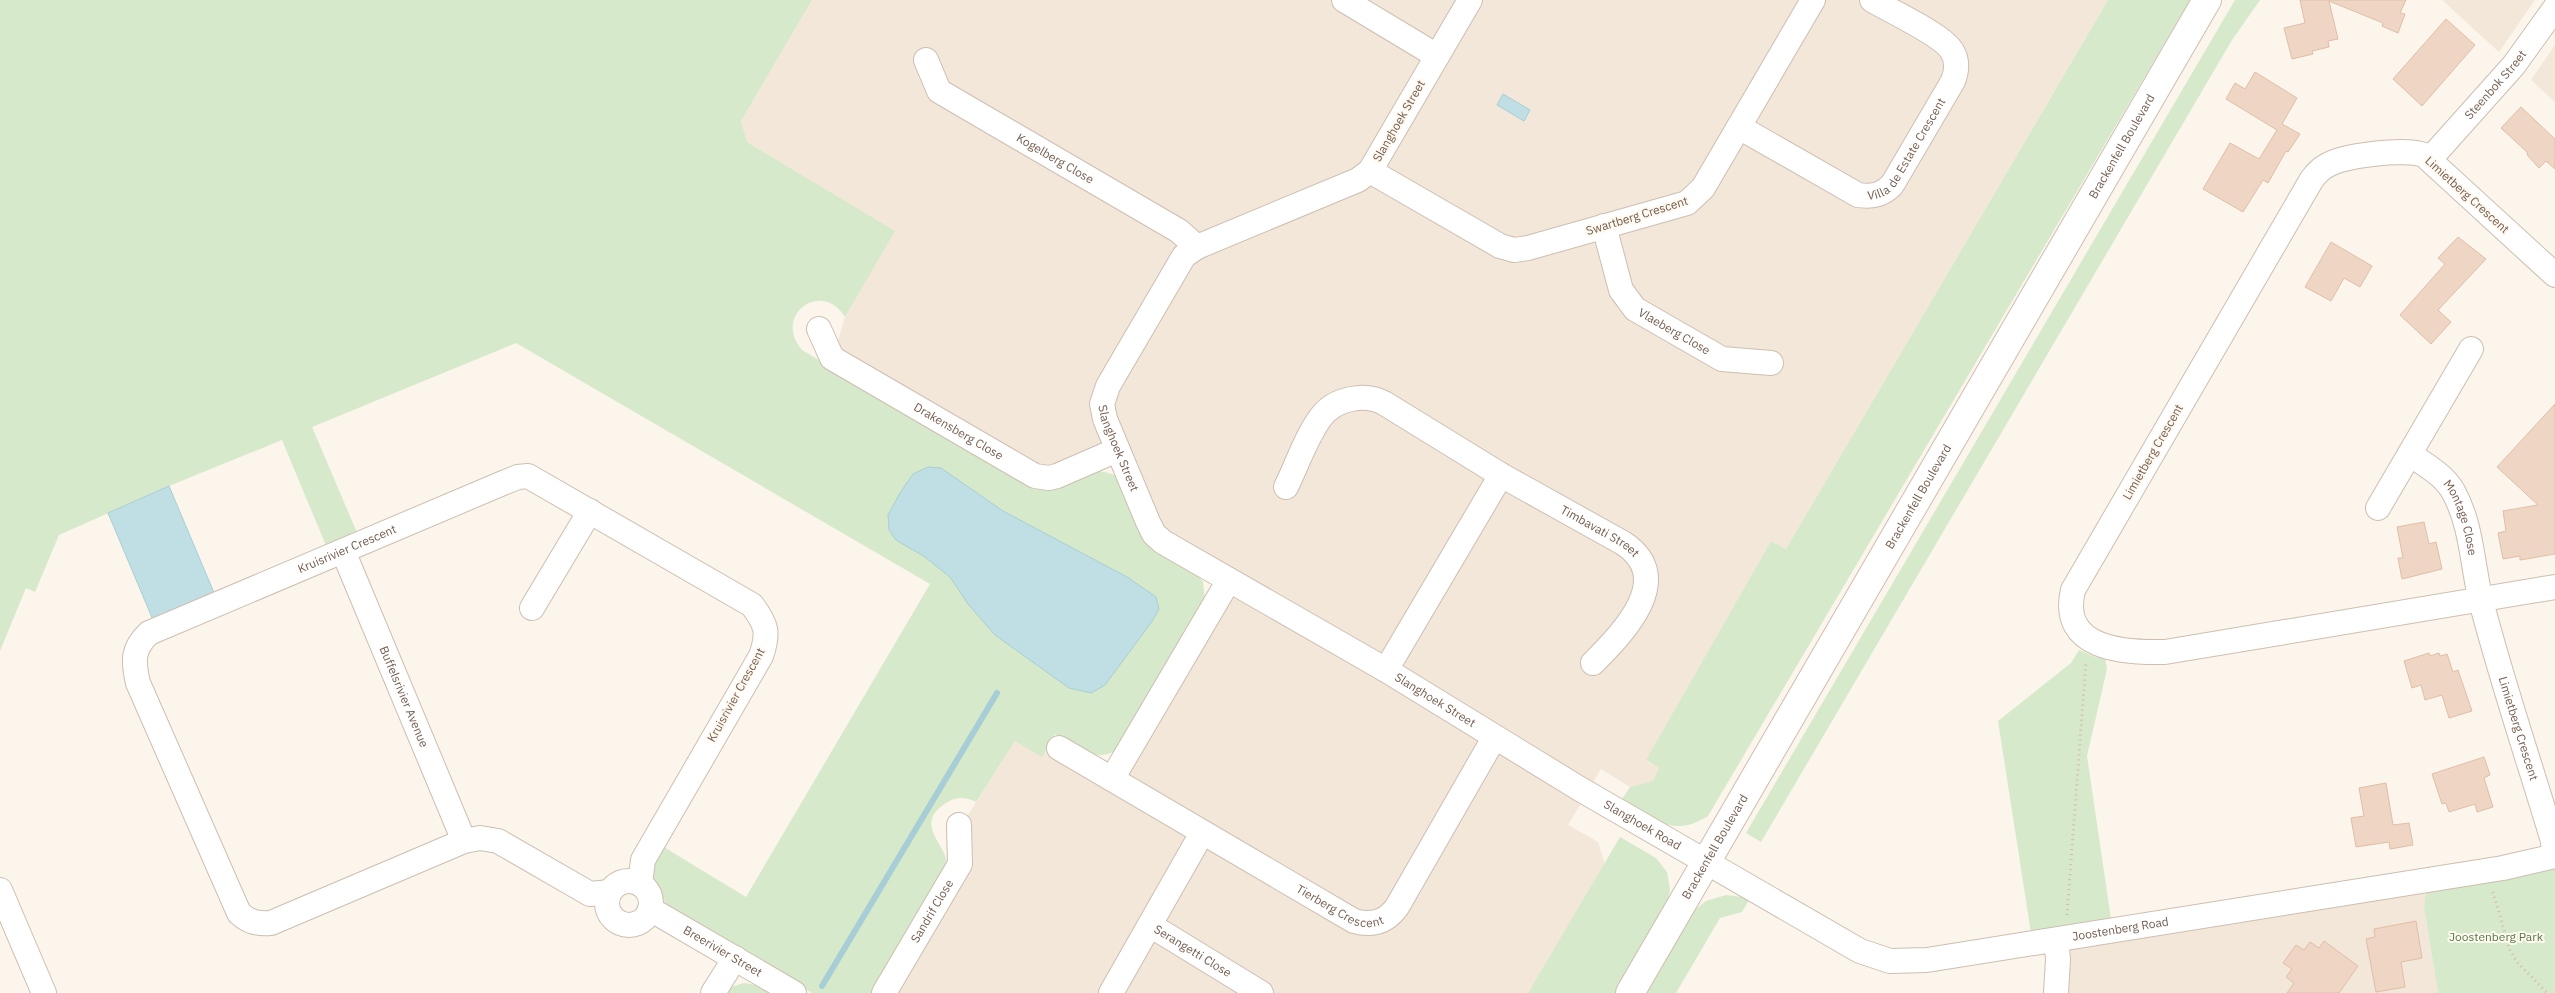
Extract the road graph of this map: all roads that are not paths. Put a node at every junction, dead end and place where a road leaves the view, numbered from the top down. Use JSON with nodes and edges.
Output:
{"nodes":[{"id":1,"x":1344,"y":0,"type":"edge"},
{"id":2,"x":1470,"y":0,"type":"edge"},
{"id":3,"x":1813,"y":0,"type":"edge"},
{"id":4,"x":1872,"y":0,"type":"edge"},
{"id":5,"x":2207,"y":0,"type":"edge"},
{"id":6,"x":2555,"y":8,"type":"edge"},
{"id":7,"x":1437,"y":56,"type":"junction"},
{"id":8,"x":926,"y":60,"type":"dead end"},
{"id":9,"x":1739,"y":127,"type":"junction"},
{"id":10,"x":2430,"y":159,"type":"junction"},
{"id":11,"x":1370,"y":171,"type":"junction"},
{"id":12,"x":1604,"y":226,"type":"junction"},
{"id":13,"x":1197,"y":247,"type":"junction"},
{"id":14,"x":2555,"y":275,"type":"edge"},
{"id":15,"x":819,"y":329,"type":"dead end"},
{"id":16,"x":2471,"y":349,"type":"dead end"},
{"id":17,"x":1771,"y":363,"type":"dead end"},
{"id":18,"x":1118,"y":450,"type":"junction"},
{"id":19,"x":2410,"y":454,"type":"junction"},
{"id":20,"x":1501,"y":475,"type":"junction"},
{"id":21,"x":1286,"y":487,"type":"dead end"},
{"id":22,"x":2378,"y":508,"type":"dead end"},
{"id":23,"x":590,"y":511,"type":"junction"},
{"id":24,"x":343,"y":551,"type":"junction"},
{"id":25,"x":1229,"y":580,"type":"junction"},
{"id":26,"x":2555,"y":587,"type":"edge"},
{"id":27,"x":2481,"y":600,"type":"junction"},
{"id":28,"x":532,"y":608,"type":"dead end"},
{"id":29,"x":1593,"y":663,"type":"dead end"},
{"id":30,"x":1386,"y":670,"type":"junction"},
{"id":31,"x":1494,"y":738,"type":"junction"},
{"id":32,"x":1059,"y":748,"type":"dead end"},
{"id":33,"x":1112,"y":779,"type":"junction"},
{"id":34,"x":1580,"y":789,"type":"joint"},
{"id":35,"x":959,"y":825,"type":"dead end"},
{"id":36,"x":1202,"y":833,"type":"junction"},
{"id":37,"x":464,"y":841,"type":"junction"},
{"id":38,"x":2555,"y":856,"type":"edge"},
{"id":39,"x":1707,"y":861,"type":"junction"},
{"id":40,"x":640,"y":884,"type":"junction"},
{"id":41,"x":0,"y":890,"type":"edge"},
{"id":42,"x":610,"y":892,"type":"junction"},
{"id":43,"x":650,"y":909,"type":"junction"},
{"id":44,"x":1150,"y":925,"type":"junction"},
{"id":45,"x":2062,"y":939,"type":"junction"},
{"id":46,"x":735,"y":958,"type":"junction"},
{"id":47,"x":44,"y":993,"type":"edge"},
{"id":48,"x":714,"y":993,"type":"edge"},
{"id":49,"x":794,"y":993,"type":"edge"},
{"id":50,"x":884,"y":993,"type":"edge"},
{"id":51,"x":1111,"y":993,"type":"edge"},
{"id":52,"x":1261,"y":993,"type":"edge"},
{"id":53,"x":1630,"y":993,"type":"edge"},
{"id":54,"x":2056,"y":993,"type":"edge"}],
"edges":[{"from":1,"to":7,"type":"street"},
{"from":2,"to":7,"type":"street","name":"Slanghoek Street"},
{"from":3,"to":9,"type":"street","name":"Swartberg Crescent"},
{"from":4,"to":9,"type":"street","name":"Villa de Estate Crescent"},
{"from":5,"to":39,"type":"street","name":"Brackenfell Boulevard"},
{"from":6,"to":10,"type":"street","name":"Steenbok Street"},
{"from":7,"to":11,"type":"street","name":"Slanghoek Street"},
{"from":8,"to":13,"type":"street","name":"Kogelberg Close"},
{"from":9,"to":12,"type":"street","name":"Swartberg Crescent"},
{"from":10,"to":14,"type":"street","name":"Limietberg Crescent"},
{"from":10,"to":27,"type":"street","name":"Limietberg Crescent"},
{"from":11,"to":12,"type":"street","name":"Swartberg Crescent"},
{"from":11,"to":13,"type":"street","name":"Slanghoek Street"},
{"from":12,"to":17,"type":"street","name":"Vlaeberg Close"},
{"from":13,"to":18,"type":"street","name":"Slanghoek Street"},
{"from":15,"to":18,"type":"street","name":"Drakensberg Close"},
{"from":16,"to":19,"type":"street"},
{"from":18,"to":25,"type":"street","name":"Slanghoek Street"},
{"from":19,"to":22,"type":"street"},
{"from":19,"to":27,"type":"street","name":"Montage Close"},
{"from":20,"to":21,"type":"street","name":"Timbavati Street"},
{"from":20,"to":29,"type":"street","name":"Timbavati Street"},
{"from":20,"to":30,"type":"street"},
{"from":23,"to":24,"type":"street","name":"Kruisrivier Crescent"},
{"from":23,"to":28,"type":"street"},
{"from":23,"to":40,"type":"street","name":"Kruisrivier Crescent"},
{"from":24,"to":37,"type":"street","name":"Buffelsrivier Avenue"},
{"from":24,"to":37,"type":"street","name":"Kruisrivier Crescent"},
{"from":25,"to":30,"type":"street","name":"Slanghoek Street"},
{"from":25,"to":33,"type":"street"},
{"from":26,"to":27,"type":"street"},
{"from":27,"to":38,"type":"street","name":"Limietberg Crescent"},
{"from":30,"to":31,"type":"street","name":"Slanghoek Street"},
{"from":31,"to":34,"type":"street","name":"Slanghoek Street"},
{"from":31,"to":36,"type":"street","name":"Tierberg Crescent"},
{"from":32,"to":33,"type":"street","name":"Tierberg Crescent"},
{"from":33,"to":36,"type":"street","name":"Tierberg Crescent"},
{"from":34,"to":39,"type":"street","name":"Slanghoek Road"},
{"from":35,"to":50,"type":"street","name":"Sandrif Close"},
{"from":36,"to":44,"type":"street","name":"Serangetti Close"},
{"from":37,"to":42,"type":"street"},
{"from":38,"to":45,"type":"street","name":"Joostenberg Road"},
{"from":39,"to":45,"type":"street","name":"Joostenberg Road"},
{"from":39,"to":53,"type":"street","name":"Brackenfell Boulevard"},
{"from":40,"to":42,"type":"street"},
{"from":40,"to":43,"type":"street"},
{"from":41,"to":47,"type":"street"},
{"from":42,"to":43,"type":"street"},
{"from":43,"to":46,"type":"street","name":"Breerivier Street"},
{"from":44,"to":51,"type":"street","name":"Serangetti Close"},
{"from":44,"to":52,"type":"street","name":"Serangetti Close"},
{"from":45,"to":54,"type":"street"},
{"from":46,"to":48,"type":"street"},
{"from":46,"to":49,"type":"street","name":"Breerivier Street"}]}
